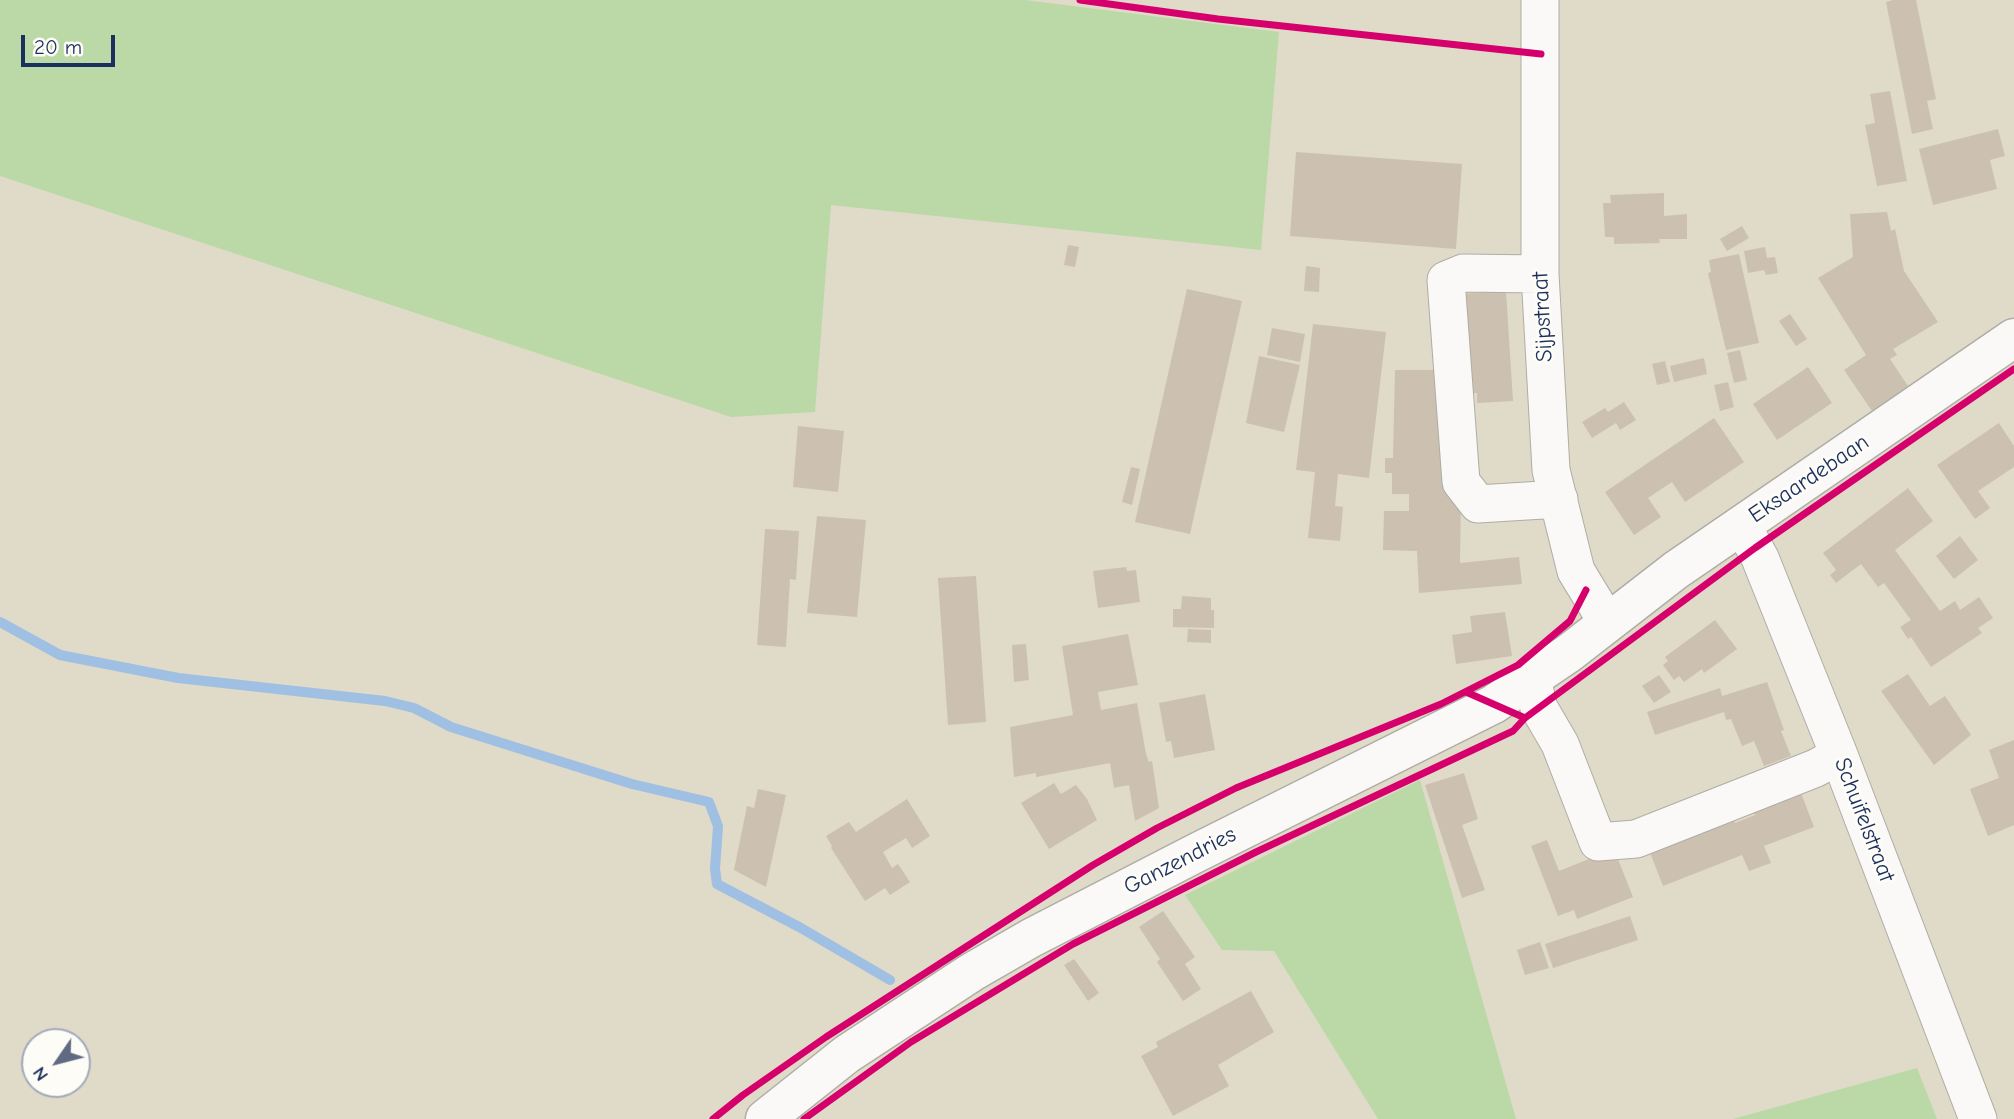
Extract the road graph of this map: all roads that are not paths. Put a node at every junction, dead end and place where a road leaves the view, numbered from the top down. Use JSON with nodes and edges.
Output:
{"nodes":[{"id":1,"x":1540,"y":0,"type":"edge"},
{"id":2,"x":1540,"y":274,"type":"junction"},
{"id":3,"x":2014,"y":338,"type":"edge"},
{"id":4,"x":1559,"y":499,"type":"junction"},
{"id":5,"x":1742,"y":525,"type":"junction"},
{"id":6,"x":1607,"y":622,"type":"junction"},
{"id":7,"x":1532,"y":679,"type":"junction"},
{"id":8,"x":1839,"y":755,"type":"junction"},
{"id":9,"x":765,"y":1119,"type":"edge"},
{"id":10,"x":1978,"y":1119,"type":"edge"}],
"edges":[{"from":1,"to":2,"type":"street","name":"Sijpstraat"},
{"from":2,"to":4,"type":"street","name":"Sijpstraat"},
{"from":2,"to":4,"type":"street"},
{"from":3,"to":5,"type":"main road","name":"Eksaardebaan"},
{"from":4,"to":6,"type":"street","name":"Sijpstraat"},
{"from":5,"to":6,"type":"main road","name":"Eksaardebaan"},
{"from":5,"to":8,"type":"street","name":"Schuifelstraat"},
{"from":6,"to":7,"type":"main road","name":"Ganzendries"},
{"from":7,"to":8,"type":"street"},
{"from":7,"to":9,"type":"main road","name":"Ganzendries"},
{"from":8,"to":10,"type":"street","name":"Schuifelstraat"}]}
